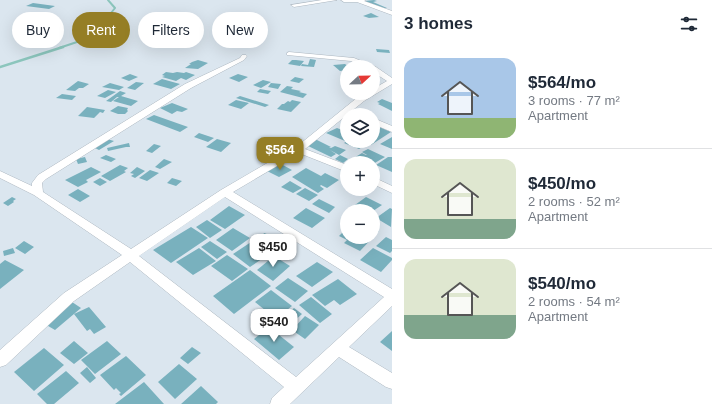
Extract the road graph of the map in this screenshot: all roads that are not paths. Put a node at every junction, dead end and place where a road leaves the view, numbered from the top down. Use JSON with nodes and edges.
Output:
{"nodes":[{"id":1,"x":334,"y":0,"type":"edge"},
{"id":2,"x":344,"y":0,"type":"edge"},
{"id":3,"x":360,"y":0,"type":"edge"},
{"id":4,"x":294,"y":5,"type":"dead end"},
{"id":5,"x":392,"y":13,"type":"edge"},
{"id":6,"x":289,"y":54,"type":"dead end"},
{"id":7,"x":244,"y":56,"type":"dead end"},
{"id":8,"x":354,"y":60,"type":"edge"},
{"id":9,"x":380,"y":73,"type":"edge"},
{"id":10,"x":392,"y":81,"type":"edge"},
{"id":11,"x":380,"y":88,"type":"edge"},
{"id":12,"x":340,"y":121,"type":"edge"},
{"id":13,"x":380,"y":124,"type":"edge"},
{"id":14,"x":392,"y":129,"type":"edge"},
{"id":15,"x":298,"y":149,"type":"junction"},
{"id":16,"x":340,"y":166,"type":"edge"},
{"id":17,"x":0,"y":174,"type":"edge"},
{"id":18,"x":380,"y":184,"type":"edge"},
{"id":19,"x":392,"y":190,"type":"edge"},
{"id":20,"x":225,"y":192,"type":"junction"},
{"id":21,"x":38,"y":193,"type":"junction"},
{"id":22,"x":130,"y":255,"type":"junction"},
{"id":23,"x":392,"y":297,"type":"edge"},
{"id":24,"x":338,"y":348,"type":"junction"},
{"id":25,"x":0,"y":360,"type":"edge"},
{"id":26,"x":392,"y":382,"type":"edge"},
{"id":27,"x":296,"y":387,"type":"junction"},
{"id":28,"x":278,"y":404,"type":"edge"}],
"edges":[{"from":1,"to":4,"type":"street"},
{"from":2,"to":3,"type":"street"},
{"from":3,"to":5,"type":"street"},
{"from":6,"to":8,"type":"street"},
{"from":7,"to":21,"type":"street"},
{"from":9,"to":10,"type":"street"},
{"from":10,"to":11,"type":"street"},
{"from":12,"to":15,"type":"street"},
{"from":13,"to":14,"type":"street"},
{"from":15,"to":16,"type":"street"},
{"from":15,"to":20,"type":"street"},
{"from":17,"to":21,"type":"street"},
{"from":18,"to":19,"type":"street"},
{"from":20,"to":22,"type":"street"},
{"from":20,"to":23,"type":"street"},
{"from":21,"to":22,"type":"street"},
{"from":22,"to":25,"type":"street"},
{"from":22,"to":27,"type":"street"},
{"from":23,"to":24,"type":"street"},
{"from":24,"to":26,"type":"street"},
{"from":24,"to":27,"type":"street"},
{"from":27,"to":28,"type":"street"}]}
